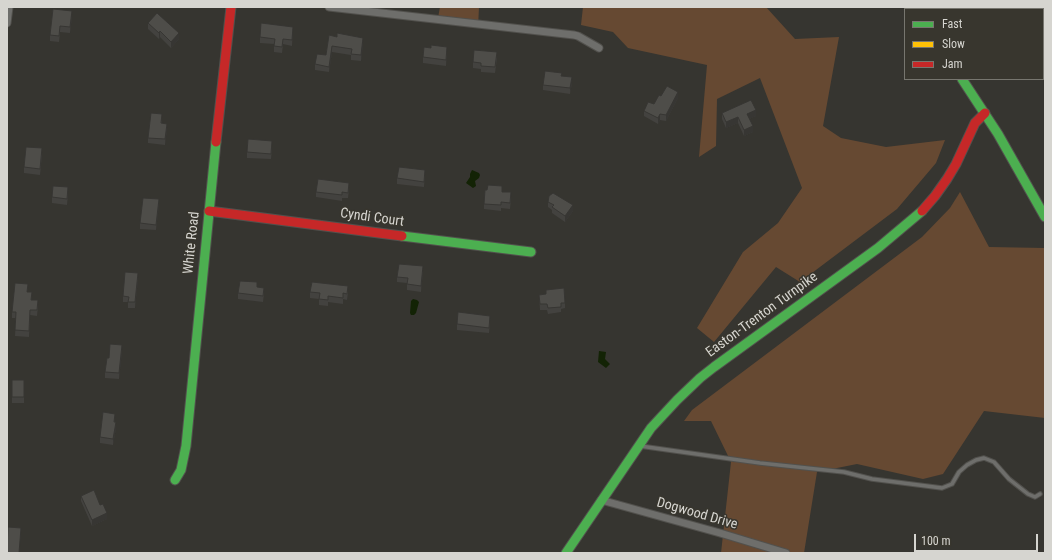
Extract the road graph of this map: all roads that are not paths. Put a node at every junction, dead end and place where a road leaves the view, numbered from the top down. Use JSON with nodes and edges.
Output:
{"nodes":[{"id":1,"x":9,"y":7,"type":"edge"},
{"id":2,"x":231,"y":7,"type":"edge"},
{"id":3,"x":329,"y":7,"type":"edge"},
{"id":4,"x":7,"y":23,"type":"edge"},
{"id":5,"x":599,"y":48,"type":"dead end"},
{"id":6,"x":963,"y":80,"type":"edge"},
{"id":7,"x":984,"y":113,"type":"junction"},
{"id":8,"x":210,"y":211,"type":"junction"},
{"id":9,"x":1045,"y":217,"type":"edge"},
{"id":10,"x":531,"y":252,"type":"dead end"},
{"id":11,"x":639,"y":446,"type":"junction"},
{"id":12,"x":176,"y":480,"type":"dead end"},
{"id":13,"x":1040,"y":494,"type":"dead end"},
{"id":14,"x":601,"y":500,"type":"junction"},
{"id":15,"x":566,"y":553,"type":"edge"},
{"id":16,"x":786,"y":553,"type":"edge"}],
"edges":[{"from":1,"to":4,"type":"street"},
{"from":2,"to":8,"type":"street","name":"White Road"},
{"from":3,"to":5,"type":"street"},
{"from":6,"to":7,"type":"street"},
{"from":7,"to":9,"type":"street"},
{"from":7,"to":11,"type":"street","name":"Easton-Trenton Turnpike"},
{"from":8,"to":10,"type":"street","name":"Cyndi Court"},
{"from":8,"to":12,"type":"street","name":"White Road"},
{"from":11,"to":13,"type":"lane"},
{"from":11,"to":14,"type":"street","name":"Easton-Trenton Turnpike"},
{"from":14,"to":15,"type":"street","name":"Easton-Trenton Turnpike"},
{"from":14,"to":16,"type":"street","name":"Dogwood Drive"}]}
